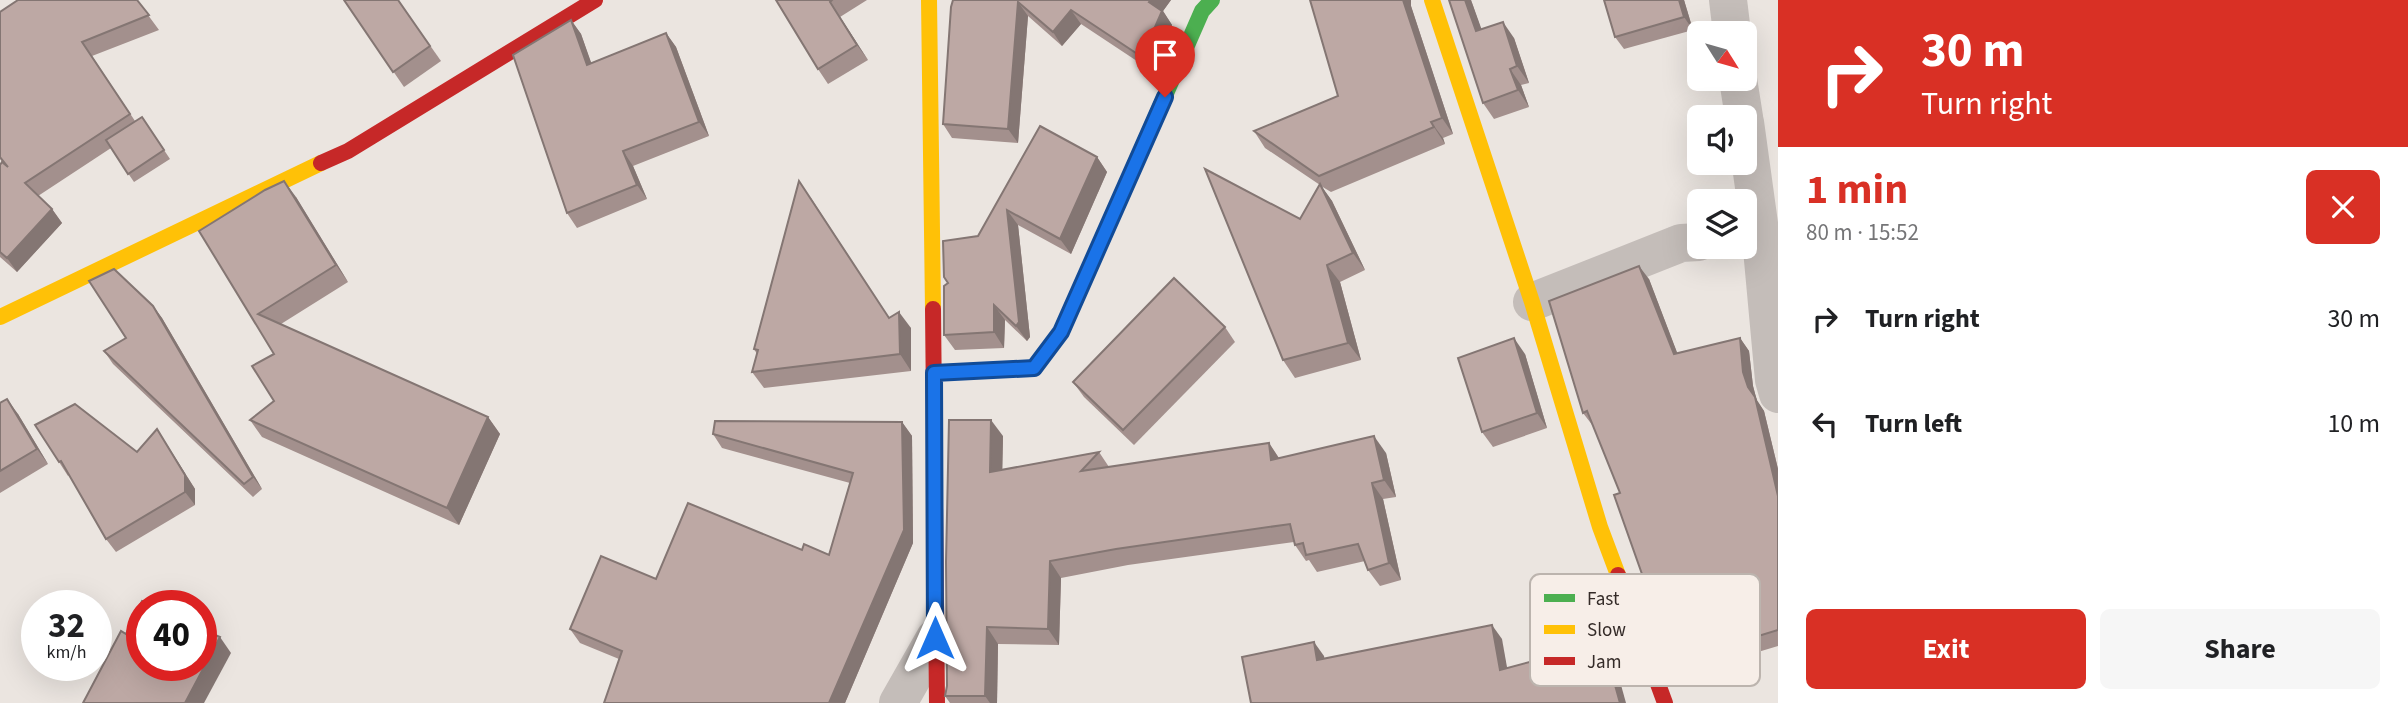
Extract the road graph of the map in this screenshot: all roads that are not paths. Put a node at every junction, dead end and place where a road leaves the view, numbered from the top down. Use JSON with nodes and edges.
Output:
{"nodes":[{"id":1,"x":595,"y":0,"type":"edge"},
{"id":2,"x":929,"y":0,"type":"edge"},
{"id":3,"x":1212,"y":0,"type":"edge"},
{"id":4,"x":1432,"y":0,"type":"edge"},
{"id":5,"x":1728,"y":0,"type":"edge"},
{"id":6,"x":1731,"y":21,"type":"edge"},
{"id":7,"x":1687,"y":243,"type":"edge"},
{"id":8,"x":1756,"y":259,"type":"edge"},
{"id":9,"x":1532,"y":302,"type":"junction"},
{"id":10,"x":0,"y":317,"type":"edge"},
{"id":11,"x":934,"y":373,"type":"junction"},
{"id":12,"x":1777,"y":384,"type":"edge"},
{"id":13,"x":1617,"y":574,"type":"edge"},
{"id":14,"x":935,"y":638,"type":"junction"},
{"id":15,"x":1659,"y":686,"type":"edge"},
{"id":16,"x":898,"y":703,"type":"edge"},
{"id":17,"x":937,"y":703,"type":"edge"},
{"id":18,"x":1665,"y":703,"type":"edge"}],
"edges":[{"from":1,"to":10,"type":"street"},
{"from":2,"to":11,"type":"street"},
{"from":3,"to":11,"type":"street"},
{"from":4,"to":9,"type":"street"},
{"from":5,"to":6,"type":"street"},
{"from":7,"to":9,"type":"street"},
{"from":8,"to":12,"type":"street"},
{"from":9,"to":13,"type":"street"},
{"from":11,"to":14,"type":"street"},
{"from":14,"to":16,"type":"street"},
{"from":14,"to":17,"type":"street"},
{"from":15,"to":18,"type":"street"}]}
